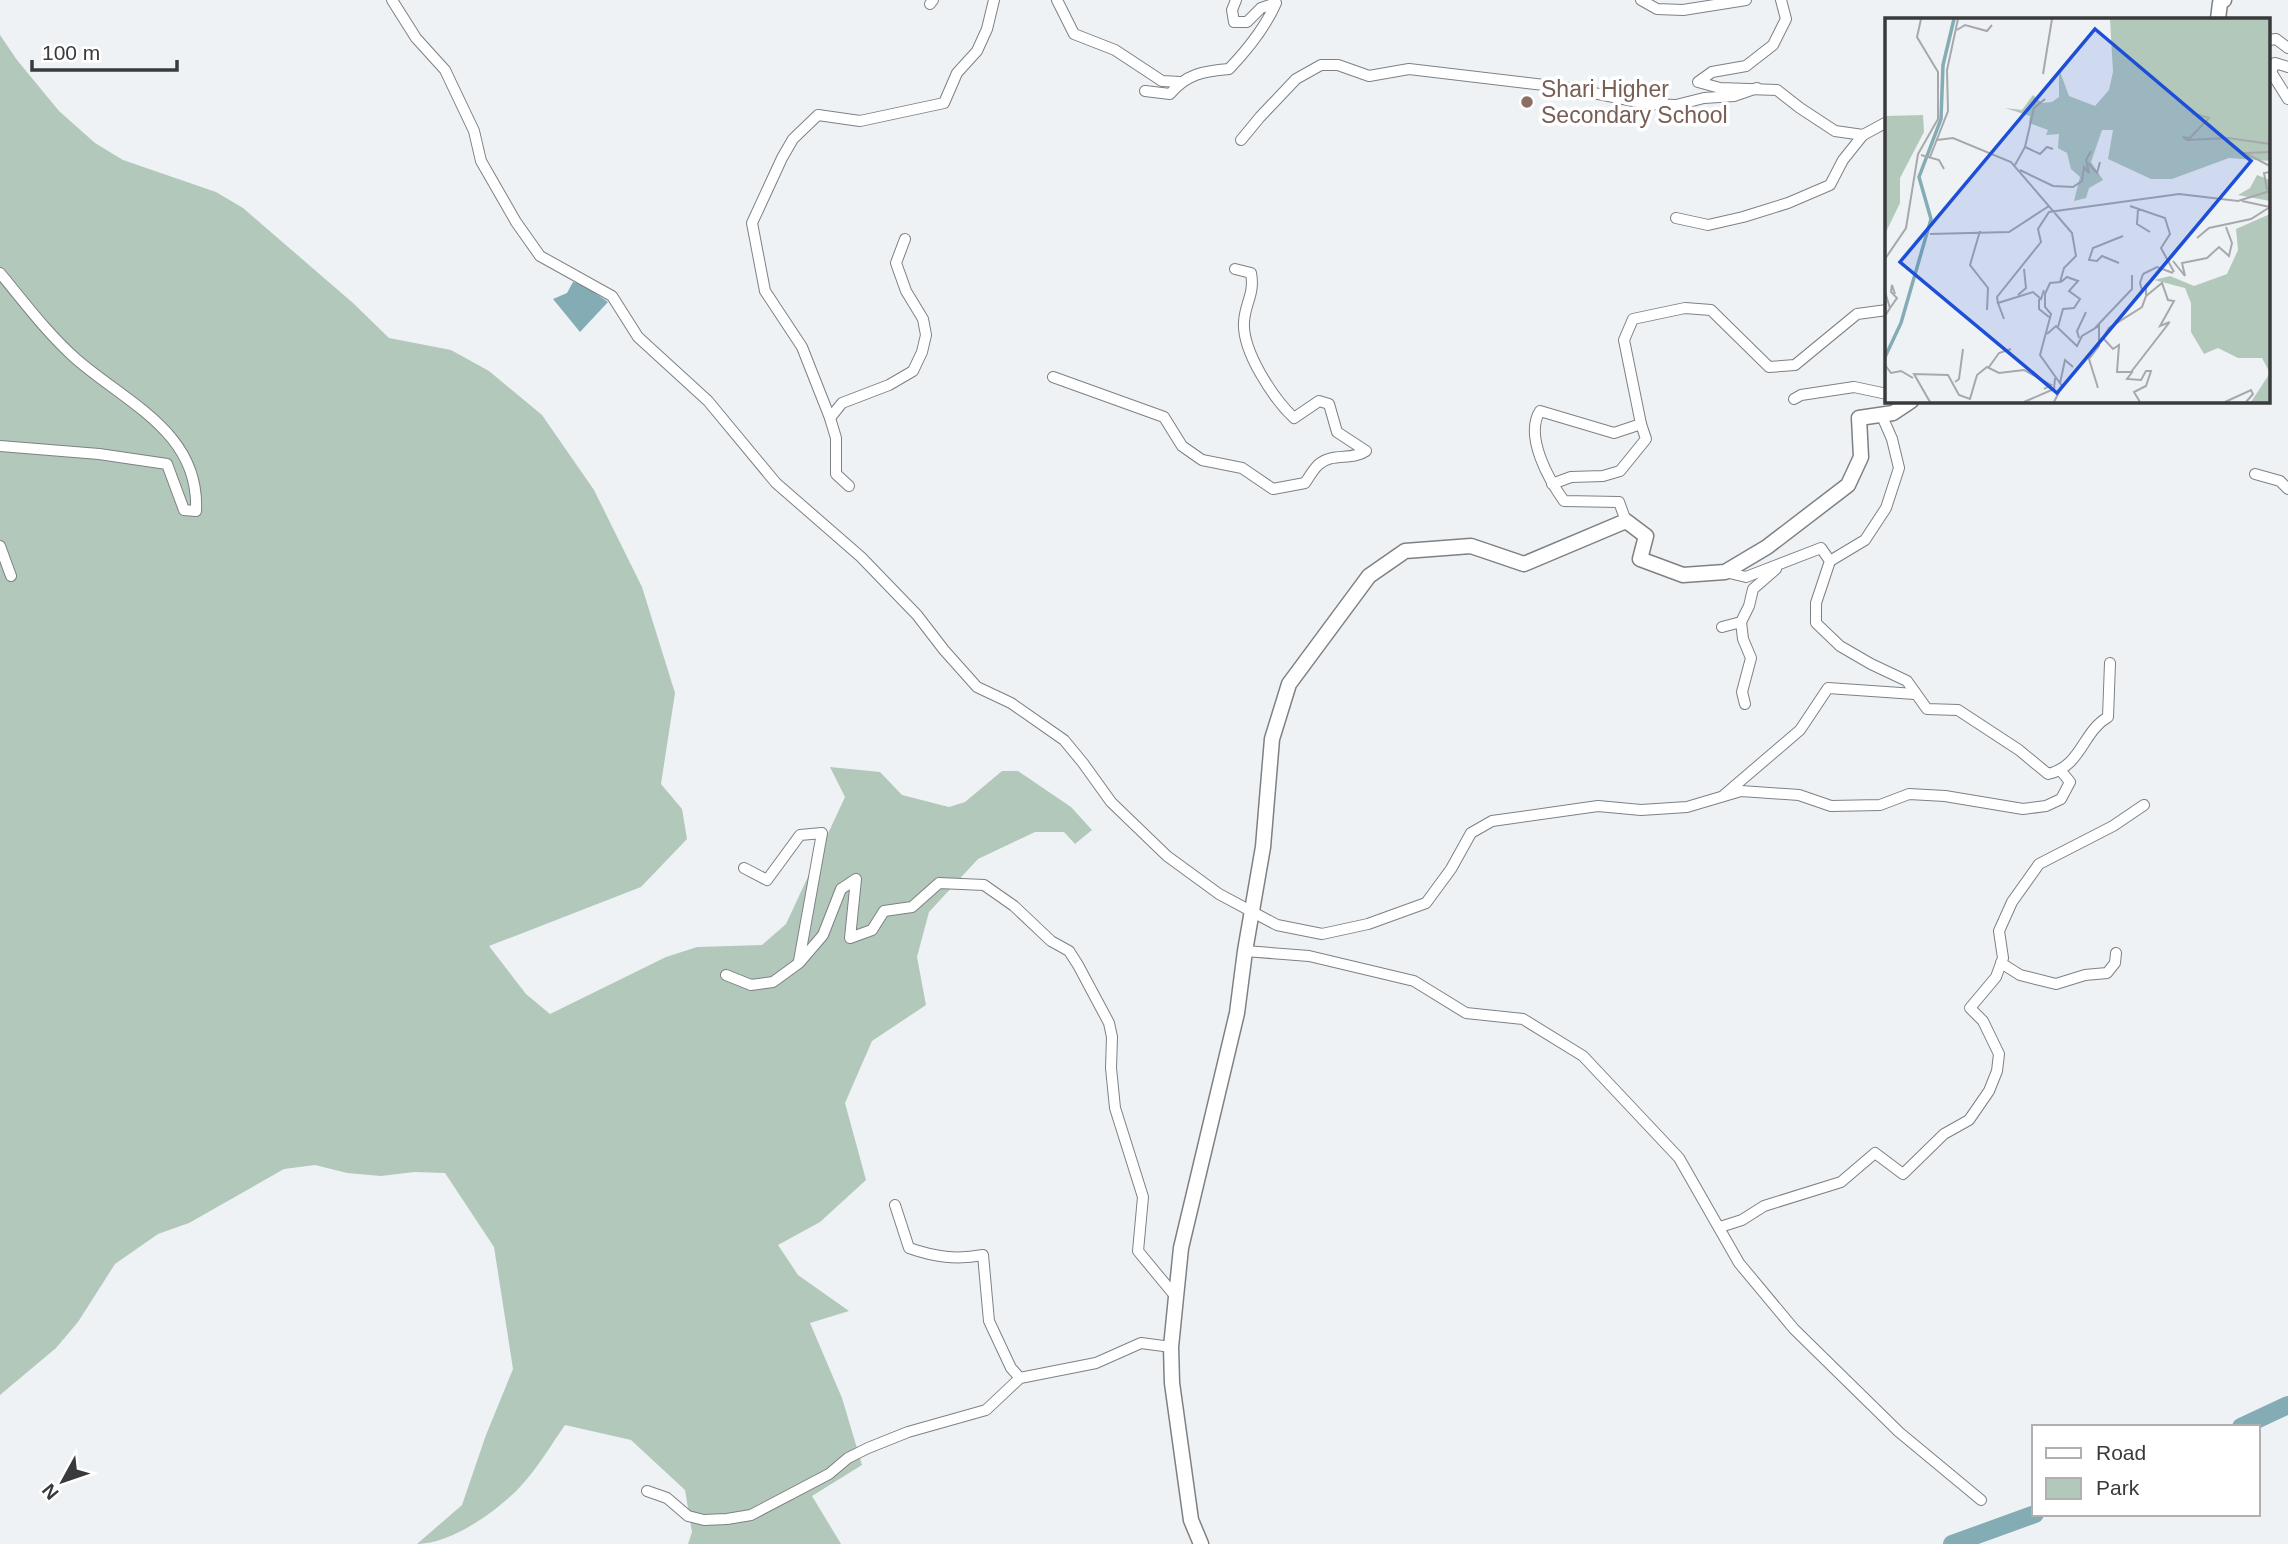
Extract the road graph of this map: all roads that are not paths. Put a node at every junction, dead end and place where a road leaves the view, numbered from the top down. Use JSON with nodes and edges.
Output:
{"nodes":[{"id":1,"x":392,"y":0,"type":"edge"},
{"id":2,"x":994,"y":0,"type":"edge"},
{"id":3,"x":1056,"y":0,"type":"edge"},
{"id":4,"x":1236,"y":0,"type":"edge"},
{"id":5,"x":1641,"y":0,"type":"edge"},
{"id":6,"x":1746,"y":0,"type":"edge"},
{"id":7,"x":1781,"y":0,"type":"edge"},
{"id":8,"x":2224,"y":0,"type":"edge"},
{"id":9,"x":2218,"y":18,"type":"edge"},
{"id":10,"x":2270,"y":40,"type":"edge"},
{"id":11,"x":2288,"y":48,"type":"edge"},
{"id":12,"x":2288,"y":67,"type":"edge"},
{"id":13,"x":1180,"y":82,"type":"junction"},
{"id":14,"x":1757,"y":88,"type":"junction"},
{"id":15,"x":1145,"y":90,"type":"dead end"},
{"id":16,"x":2288,"y":100,"type":"edge"},
{"id":17,"x":1885,"y":123,"type":"edge"},
{"id":18,"x":1863,"y":135,"type":"junction"},
{"id":19,"x":1241,"y":140,"type":"dead end"},
{"id":20,"x":1676,"y":218,"type":"dead end"},
{"id":21,"x":905,"y":239,"type":"dead end"},
{"id":22,"x":1235,"y":269,"type":"dead end"},
{"id":23,"x":0,"y":273,"type":"edge"},
{"id":24,"x":1885,"y":310,"type":"edge"},
{"id":25,"x":1053,"y":377,"type":"dead end"},
{"id":26,"x":1885,"y":394,"type":"edge"},
{"id":27,"x":1794,"y":399,"type":"dead end"},
{"id":28,"x":1910,"y":402,"type":"edge"},
{"id":29,"x":1881,"y":414,"type":"junction"},
{"id":30,"x":830,"y":418,"type":"junction"},
{"id":31,"x":1641,"y":424,"type":"junction"},
{"id":32,"x":0,"y":446,"type":"edge"},
{"id":33,"x":2255,"y":474,"type":"dead end"},
{"id":34,"x":1552,"y":484,"type":"junction"},
{"id":35,"x":849,"y":486,"type":"dead end"},
{"id":36,"x":2288,"y":489,"type":"edge"},
{"id":37,"x":1626,"y":521,"type":"junction"},
{"id":38,"x":0,"y":546,"type":"edge"},
{"id":39,"x":1791,"y":559,"type":"junction"},
{"id":40,"x":1830,"y":561,"type":"junction"},
{"id":41,"x":1725,"y":572,"type":"junction"},
{"id":42,"x":11,"y":576,"type":"dead end"},
{"id":43,"x":1741,"y":622,"type":"junction"},
{"id":44,"x":1723,"y":627,"type":"dead end"},
{"id":45,"x":2110,"y":663,"type":"dead end"},
{"id":46,"x":1915,"y":694,"type":"junction"},
{"id":47,"x":1745,"y":704,"type":"dead end"},
{"id":48,"x":2061,"y":771,"type":"junction"},
{"id":49,"x":1723,"y":797,"type":"junction"},
{"id":50,"x":2144,"y":805,"type":"dead end"},
{"id":51,"x":744,"y":868,"type":"dead end"},
{"id":52,"x":1251,"y":911,"type":"junction"},
{"id":53,"x":1245,"y":951,"type":"junction"},
{"id":54,"x":2116,"y":953,"type":"dead end"},
{"id":55,"x":799,"y":963,"type":"junction"},
{"id":56,"x":2001,"y":963,"type":"junction"},
{"id":57,"x":726,"y":975,"type":"dead end"},
{"id":58,"x":894,"y":1205,"type":"dead end"},
{"id":59,"x":1720,"y":1227,"type":"junction"},
{"id":60,"x":1176,"y":1297,"type":"junction"},
{"id":61,"x":1171,"y":1347,"type":"junction"},
{"id":62,"x":1020,"y":1378,"type":"junction"},
{"id":63,"x":647,"y":1491,"type":"dead end"},
{"id":64,"x":1981,"y":1500,"type":"dead end"},
{"id":65,"x":1201,"y":1544,"type":"edge"}],
"edges":[{"from":1,"to":52,"type":"street"},
{"from":2,"to":30,"type":"street"},
{"from":3,"to":13,"type":"street"},
{"from":4,"to":13,"type":"street"},
{"from":5,"to":6,"type":"street"},
{"from":7,"to":14,"type":"street"},
{"from":8,"to":9,"type":"street"},
{"from":10,"to":11,"type":"street"},
{"from":12,"to":16,"type":"street"},
{"from":13,"to":15,"type":"street"},
{"from":14,"to":18,"type":"street"},
{"from":14,"to":19,"type":"street"},
{"from":17,"to":18,"type":"street"},
{"from":18,"to":20,"type":"street"},
{"from":21,"to":30,"type":"street"},
{"from":22,"to":25,"type":"street"},
{"from":23,"to":32,"type":"street"},
{"from":24,"to":31,"type":"street"},
{"from":26,"to":27,"type":"street"},
{"from":28,"to":29,"type":"street"},
{"from":29,"to":40,"type":"street"},
{"from":29,"to":41,"type":"street"},
{"from":30,"to":35,"type":"street"},
{"from":31,"to":34,"type":"street"},
{"from":31,"to":34,"type":"street"},
{"from":33,"to":36,"type":"street"},
{"from":34,"to":37,"type":"street"},
{"from":37,"to":41,"type":"street"},
{"from":37,"to":52,"type":"street"},
{"from":38,"to":42,"type":"street"},
{"from":39,"to":40,"type":"street"},
{"from":39,"to":41,"type":"street"},
{"from":39,"to":43,"type":"street"},
{"from":40,"to":46,"type":"street"},
{"from":43,"to":44,"type":"street"},
{"from":43,"to":47,"type":"street"},
{"from":45,"to":48,"type":"street"},
{"from":46,"to":48,"type":"street"},
{"from":46,"to":49,"type":"street"},
{"from":48,"to":49,"type":"street"},
{"from":49,"to":52,"type":"street"},
{"from":50,"to":56,"type":"street"},
{"from":51,"to":55,"type":"street"},
{"from":52,"to":53,"type":"street"},
{"from":53,"to":59,"type":"street"},
{"from":53,"to":60,"type":"street"},
{"from":54,"to":56,"type":"street"},
{"from":55,"to":57,"type":"street"},
{"from":55,"to":60,"type":"street"},
{"from":56,"to":59,"type":"street"},
{"from":58,"to":62,"type":"street"},
{"from":59,"to":64,"type":"street"},
{"from":60,"to":61,"type":"street"},
{"from":61,"to":62,"type":"street"},
{"from":61,"to":65,"type":"street"},
{"from":62,"to":63,"type":"street"}]}
